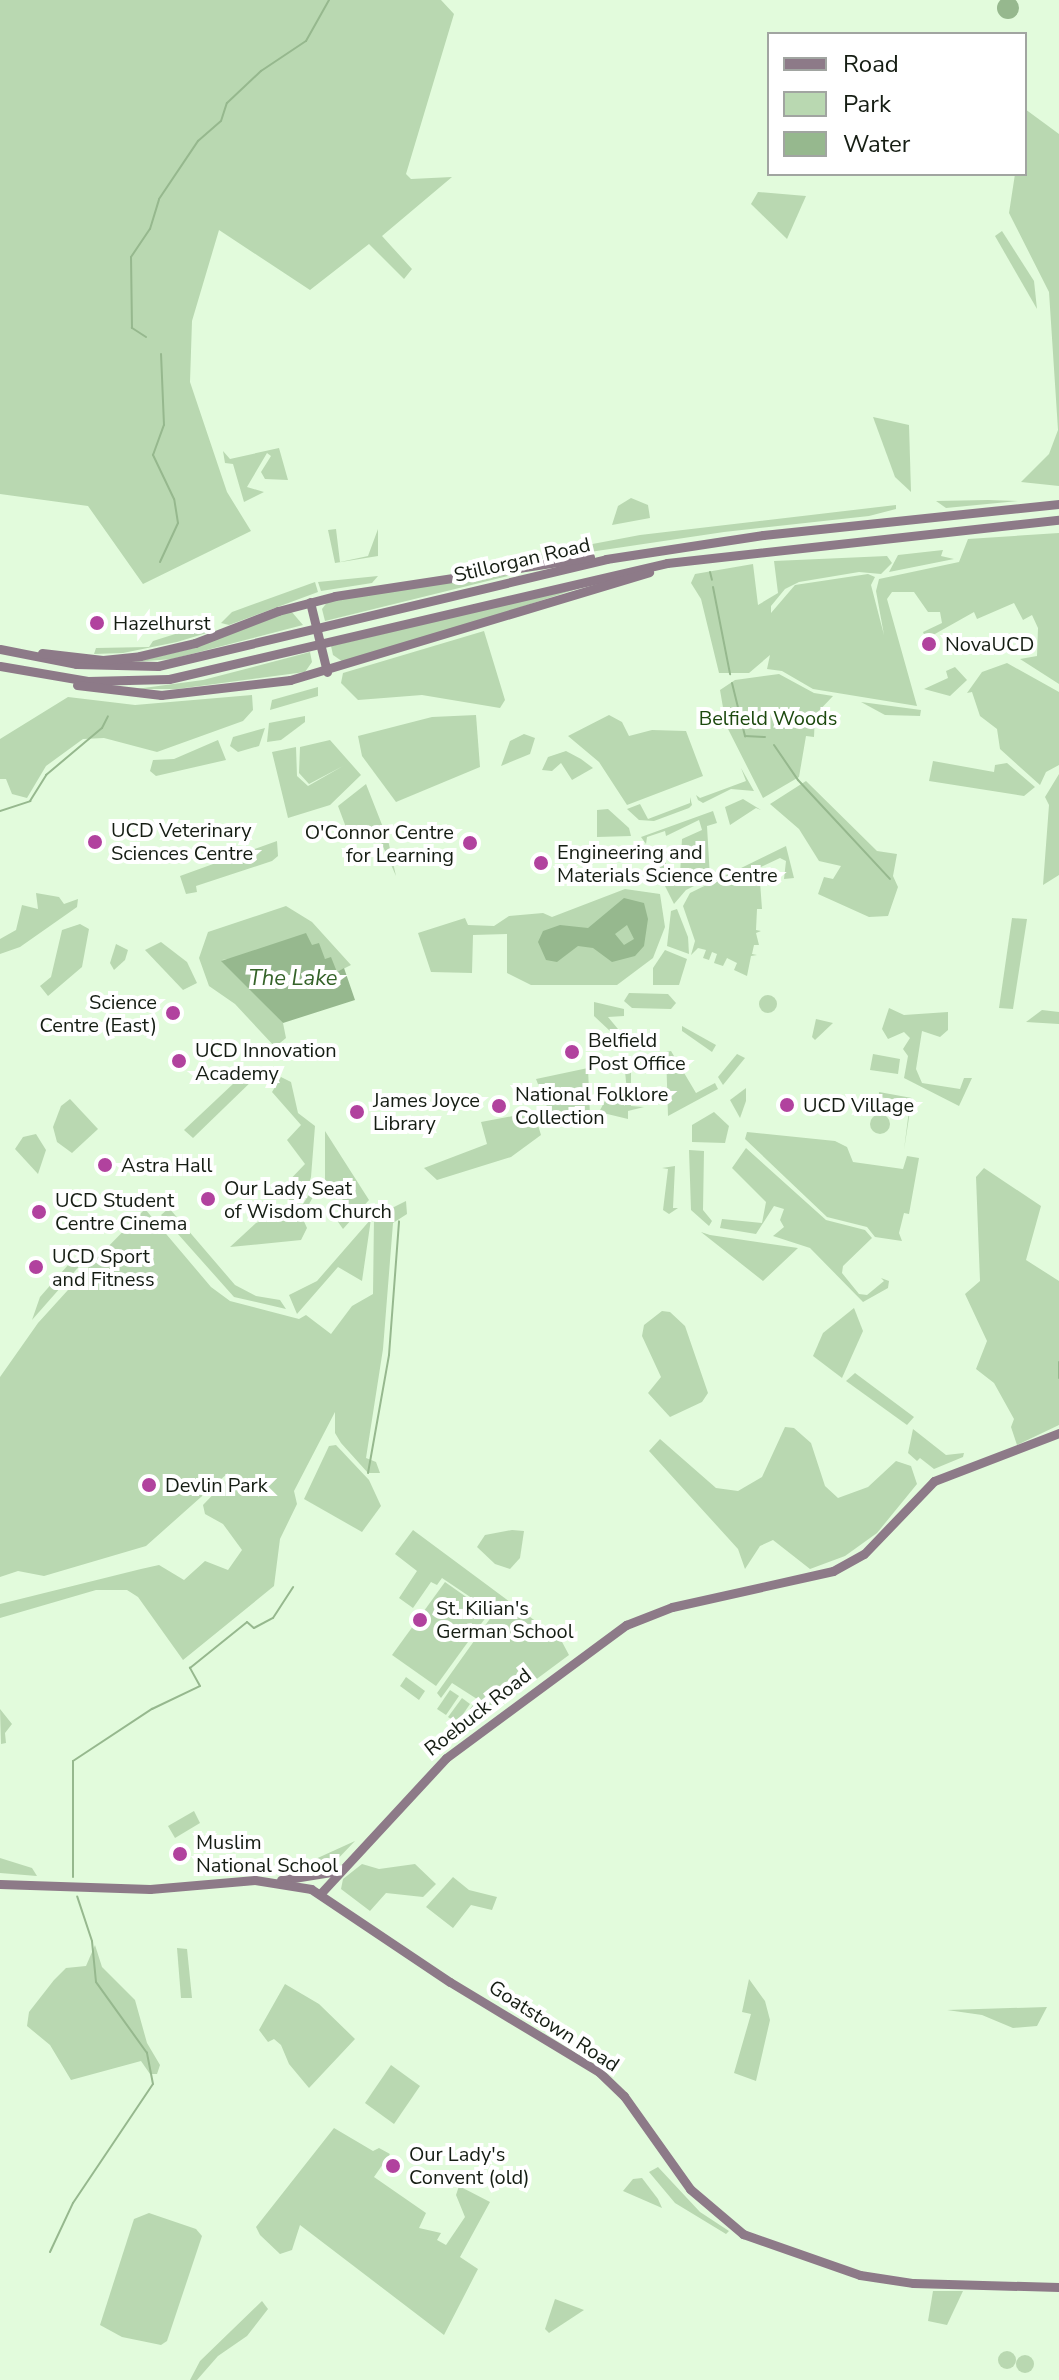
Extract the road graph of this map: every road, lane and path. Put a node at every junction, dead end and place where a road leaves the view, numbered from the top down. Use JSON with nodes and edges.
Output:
{"nodes":[{"id":1,"x":1059,"y":504,"type":"edge"},
{"id":2,"x":1059,"y":520,"type":"edge"},
{"id":3,"x":684,"y":546,"type":"junction"},
{"id":4,"x":710,"y":556,"type":"junction"},
{"id":5,"x":311,"y":607,"type":"junction"},
{"id":6,"x":0,"y":649,"type":"edge"},
{"id":7,"x":24,"y":653,"type":"junction"},
{"id":8,"x":0,"y":666,"type":"edge"},
{"id":9,"x":326,"y":667,"type":"junction"},
{"id":10,"x":62,"y":678,"type":"junction"},
{"id":11,"x":1059,"y":1433,"type":"edge"},
{"id":12,"x":338,"y":1871,"type":"junction"},
{"id":13,"x":274,"y":1881,"type":"junction"},
{"id":14,"x":0,"y":1884,"type":"edge"},
{"id":15,"x":321,"y":1893,"type":"junction"},
{"id":16,"x":1059,"y":2287,"type":"edge"}],
"edges":[{"from":1,"to":3,"type":"main road","name":"Stillorgan Road"},
{"from":2,"to":4,"type":"main road","name":"Stillorgan Road"},
{"from":3,"to":5,"type":"main road"},
{"from":3,"to":7,"type":"main road","name":"Stillorgan Road"},
{"from":4,"to":9,"type":"main road"},
{"from":4,"to":10,"type":"main road","name":"Stillorgan Road"},
{"from":5,"to":7,"type":"main road"},
{"from":5,"to":9,"type":"main road"},
{"from":6,"to":7,"type":"main road","name":"Stillorgan Road"},
{"from":8,"to":10,"type":"main road","name":"Stillorgan Road"},
{"from":9,"to":10,"type":"main road"},
{"from":11,"to":12,"type":"main road","name":"Roebuck Road"},
{"from":12,"to":13,"type":"main road"},
{"from":12,"to":15,"type":"main road","name":"Roebuck Road"},
{"from":13,"to":14,"type":"main road"},
{"from":13,"to":15,"type":"main road"},
{"from":15,"to":16,"type":"main road","name":"Goatstown Road"}]}
